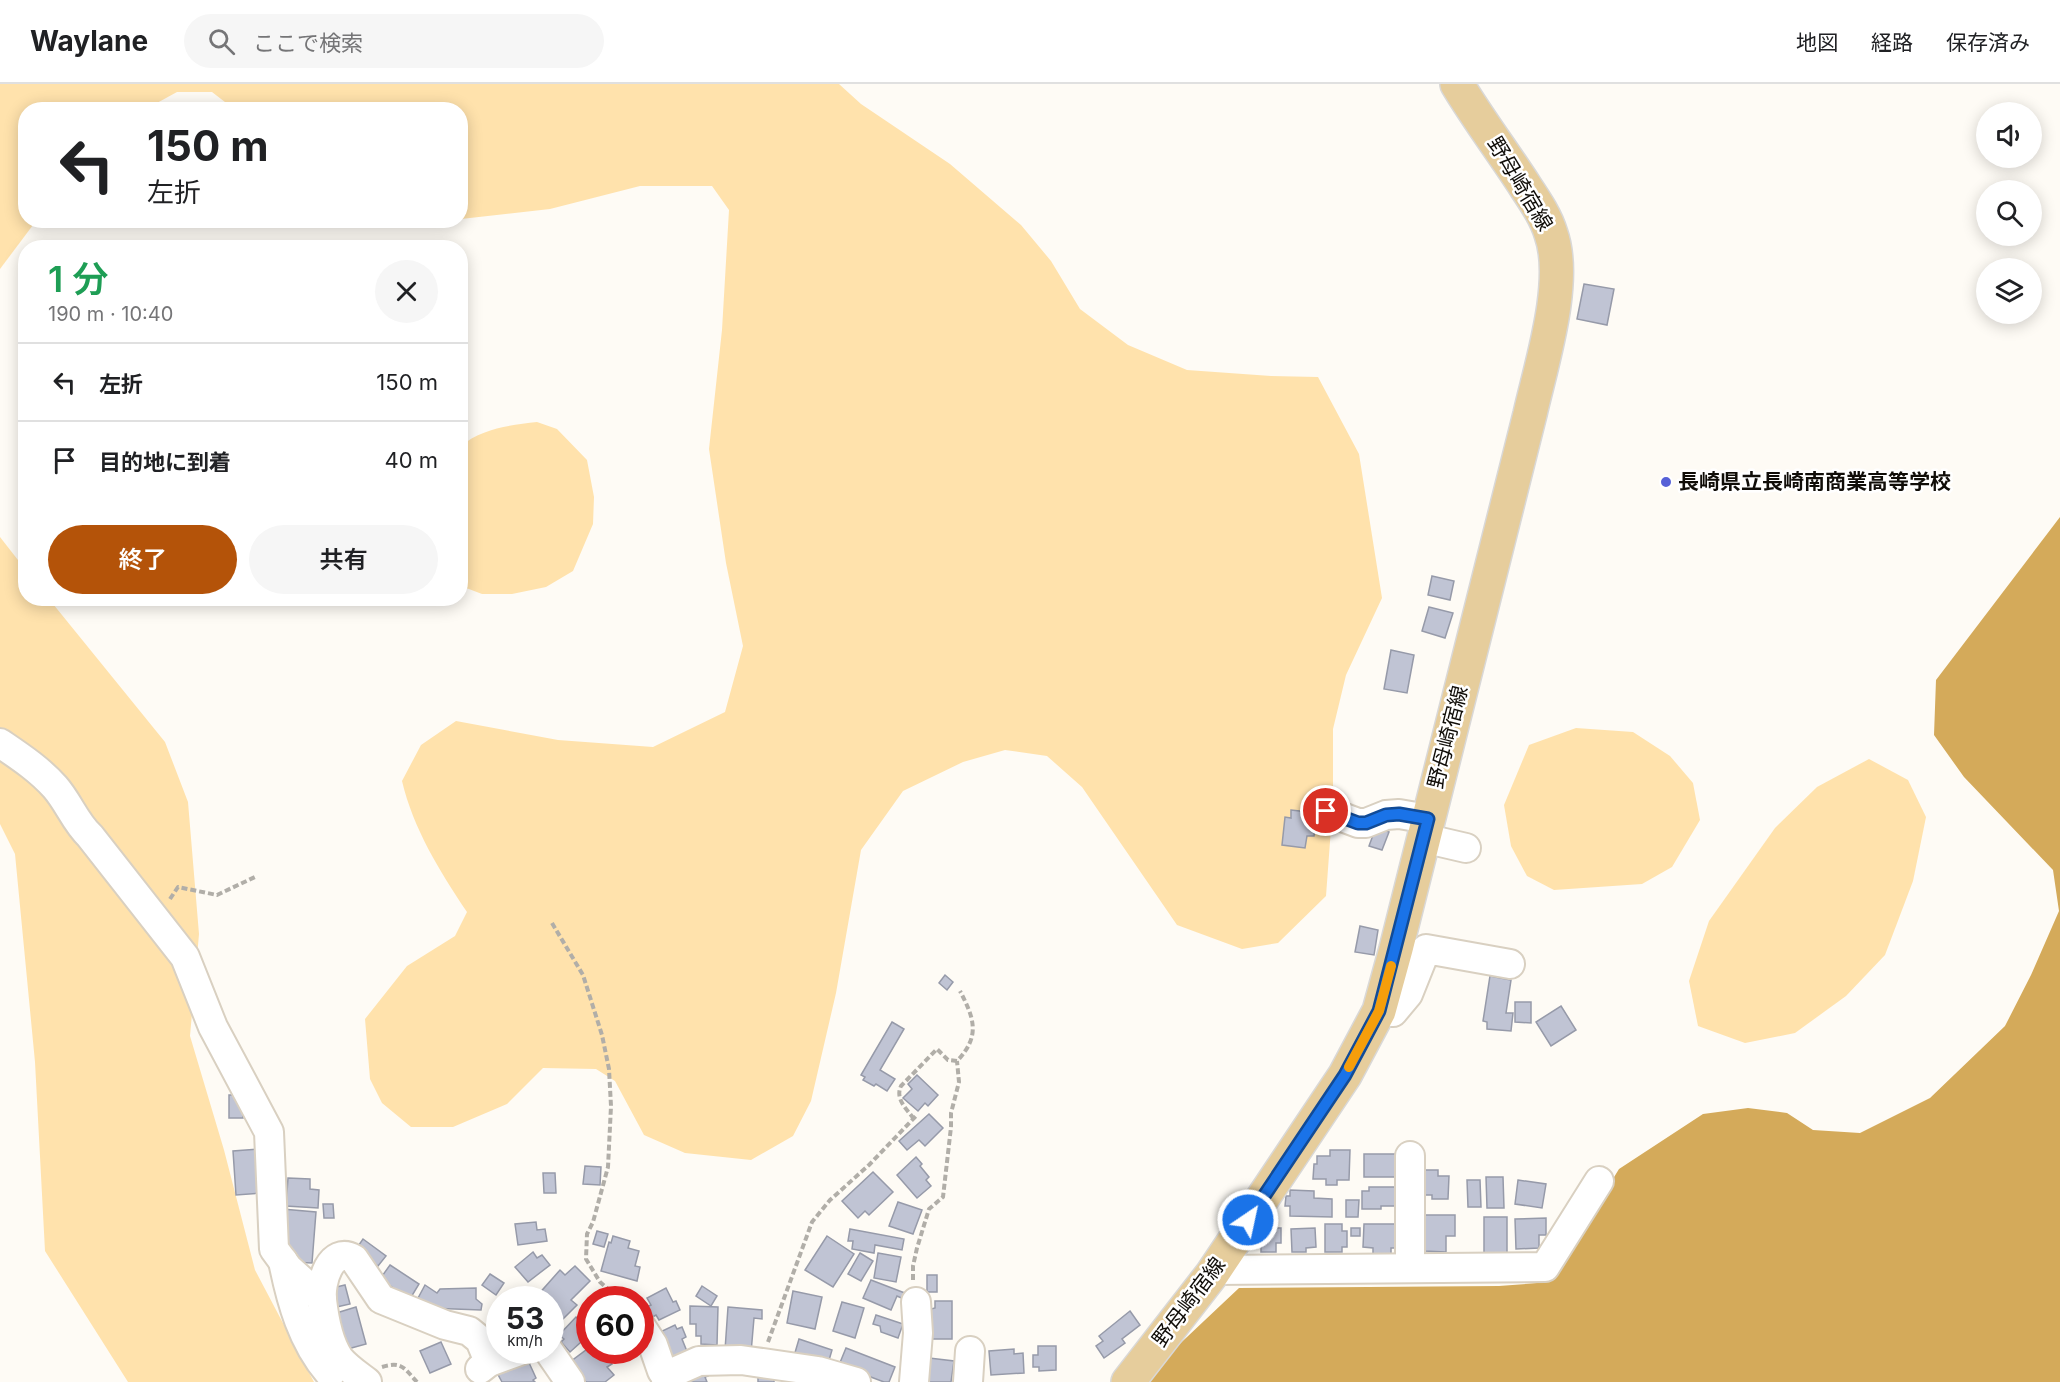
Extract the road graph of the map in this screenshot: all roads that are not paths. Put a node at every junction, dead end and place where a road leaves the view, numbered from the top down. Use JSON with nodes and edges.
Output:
{"nodes":[{"id":1,"x":1456,"y":84,"type":"edge"},
{"id":2,"x":0,"y":742,"type":"edge"},
{"id":3,"x":1326,"y":811,"type":"dead end"},
{"id":4,"x":1425,"y":829,"type":"junction"},
{"id":5,"x":1466,"y":848,"type":"dead end"},
{"id":6,"x":1510,"y":964,"type":"dead end"},
{"id":7,"x":1379,"y":1011,"type":"junction"},
{"id":8,"x":1410,"y":1156,"type":"dead end"},
{"id":9,"x":1599,"y":1181,"type":"dead end"},
{"id":10,"x":283,"y":1261,"type":"junction"},
{"id":11,"x":1410,"y":1268,"type":"junction"},
{"id":12,"x":1215,"y":1270,"type":"junction"},
{"id":13,"x":322,"y":1299,"type":"junction"},
{"id":14,"x":916,"y":1302,"type":"road end"},
{"id":15,"x":654,"y":1350,"type":"edge"},
{"id":16,"x":970,"y":1351,"type":"dead end"},
{"id":17,"x":489,"y":1364,"type":"edge"},
{"id":18,"x":558,"y":1364,"type":"edge"},
{"id":19,"x":330,"y":1374,"type":"dead end"},
{"id":20,"x":660,"y":1378,"type":"edge"},
{"id":21,"x":367,"y":1382,"type":"edge"},
{"id":22,"x":570,"y":1382,"type":"edge"},
{"id":23,"x":856,"y":1382,"type":"edge"},
{"id":24,"x":914,"y":1382,"type":"edge"},
{"id":25,"x":968,"y":1382,"type":"edge"},
{"id":26,"x":1128,"y":1382,"type":"edge"}],
"edges":[{"from":1,"to":4,"type":"main road","name":"野母崎宿線"},
{"from":2,"to":10,"type":"street"},
{"from":3,"to":4,"type":"street"},
{"from":4,"to":5,"type":"street"},
{"from":4,"to":7,"type":"main road","name":"野母崎宿線"},
{"from":6,"to":7,"type":"street"},
{"from":7,"to":12,"type":"main road","name":"野母崎宿線"},
{"from":8,"to":11,"type":"street"},
{"from":9,"to":11,"type":"street"},
{"from":10,"to":13,"type":"street"},
{"from":10,"to":19,"type":"street"},
{"from":11,"to":12,"type":"street"},
{"from":12,"to":26,"type":"main road","name":"野母崎宿線"},
{"from":13,"to":17,"type":"street"},
{"from":13,"to":21,"type":"street"},
{"from":14,"to":24,"type":"street"},
{"from":15,"to":20,"type":"street"},
{"from":16,"to":25,"type":"street"},
{"from":18,"to":22,"type":"street"},
{"from":20,"to":23,"type":"street"}]}
